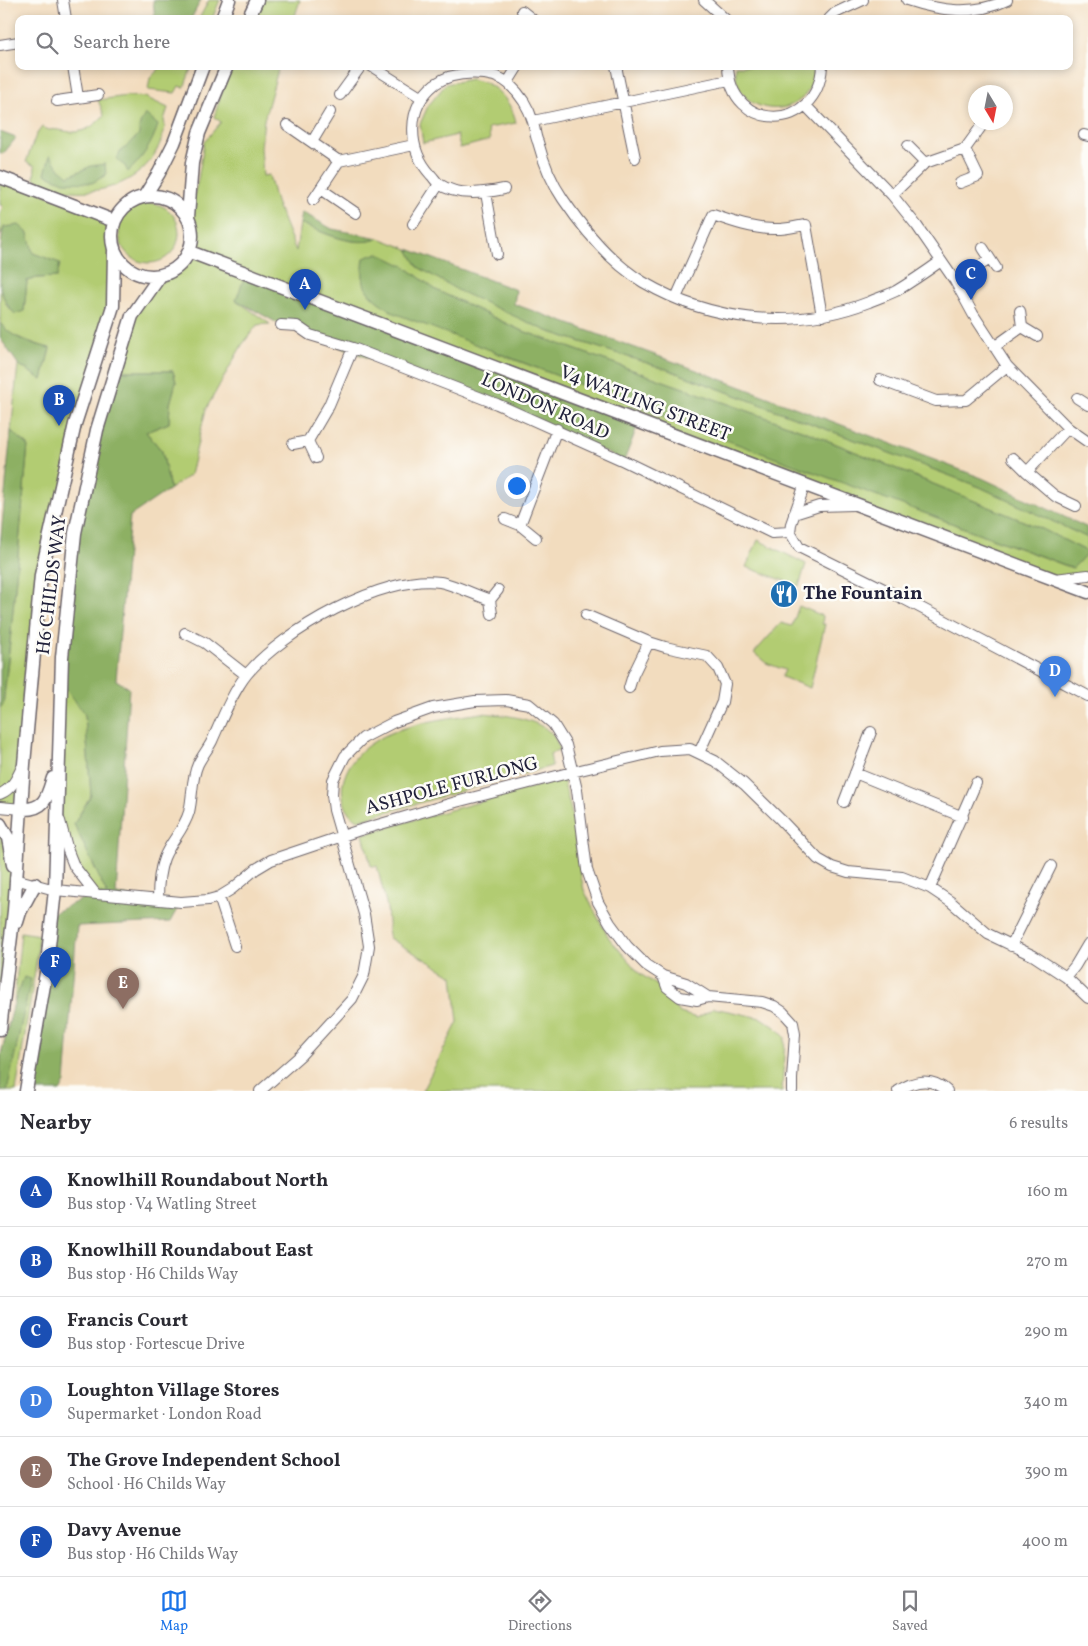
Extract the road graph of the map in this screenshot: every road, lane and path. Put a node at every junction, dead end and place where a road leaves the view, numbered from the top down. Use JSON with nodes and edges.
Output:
{"nodes":[{"id":1,"x":62,"y":0,"type":"edge"},
{"id":2,"x":229,"y":0,"type":"edge"},
{"id":3,"x":257,"y":0,"type":"edge"},
{"id":4,"x":704,"y":0,"type":"edge"},
{"id":5,"x":863,"y":0,"type":"edge"},
{"id":6,"x":906,"y":0,"type":"edge"},
{"id":7,"x":1007,"y":0,"type":"edge"},
{"id":8,"x":522,"y":11,"type":"dead end"},
{"id":9,"x":65,"y":15,"type":"edge"},
{"id":10,"x":223,"y":15,"type":"edge"},
{"id":11,"x":250,"y":15,"type":"edge"},
{"id":12,"x":527,"y":15,"type":"edge"},
{"id":13,"x":721,"y":15,"type":"edge"},
{"id":14,"x":833,"y":15,"type":"edge"},
{"id":15,"x":15,"y":43,"type":"edge"},
{"id":16,"x":0,"y":45,"type":"edge"},
{"id":17,"x":74,"y":70,"type":"edge"},
{"id":18,"x":202,"y":70,"type":"edge"},
{"id":19,"x":224,"y":70,"type":"edge"},
{"id":20,"x":358,"y":70,"type":"edge"},
{"id":21,"x":376,"y":70,"type":"edge"},
{"id":22,"x":460,"y":70,"type":"edge"},
{"id":23,"x":516,"y":70,"type":"edge"},
{"id":24,"x":617,"y":70,"type":"edge"},
{"id":25,"x":728,"y":70,"type":"edge"},
{"id":26,"x":822,"y":70,"type":"edge"},
{"id":27,"x":728,"y":80,"type":"junction"},
{"id":28,"x":508,"y":82,"type":"junction"},
{"id":29,"x":98,"y":95,"type":"dead end"},
{"id":30,"x":340,"y":95,"type":"dead end"},
{"id":31,"x":78,"y":97,"type":"junction"},
{"id":32,"x":422,"y":98,"type":"junction"},
{"id":33,"x":57,"y":101,"type":"dead end"},
{"id":34,"x":624,"y":102,"type":"junction"},
{"id":35,"x":806,"y":106,"type":"junction"},
{"id":36,"x":330,"y":112,"type":"dead end"},
{"id":37,"x":533,"y":121,"type":"junction"},
{"id":38,"x":287,"y":125,"type":"dead end"},
{"id":39,"x":979,"y":130,"type":"edge"},
{"id":40,"x":312,"y":142,"type":"junction"},
{"id":41,"x":414,"y":145,"type":"junction"},
{"id":42,"x":908,"y":146,"type":"dead end"},
{"id":43,"x":965,"y":149,"type":"junction"},
{"id":44,"x":635,"y":158,"type":"dead end"},
{"id":45,"x":339,"y":161,"type":"junction"},
{"id":46,"x":925,"y":164,"type":"junction"},
{"id":47,"x":0,"y":177,"type":"edge"},
{"id":48,"x":960,"y":183,"type":"dead end"},
{"id":49,"x":439,"y":184,"type":"junction"},
{"id":50,"x":321,"y":189,"type":"junction"},
{"id":51,"x":504,"y":189,"type":"dead end"},
{"id":52,"x":486,"y":193,"type":"junction"},
{"id":53,"x":892,"y":196,"type":"junction"},
{"id":54,"x":144,"y":197,"type":"junction"},
{"id":55,"x":313,"y":200,"type":"dead end"},
{"id":56,"x":356,"y":213,"type":"dead end"},
{"id":57,"x":188,"y":217,"type":"junction"},
{"id":58,"x":114,"y":221,"type":"junction"},
{"id":59,"x":413,"y":224,"type":"dead end"},
{"id":60,"x":983,"y":248,"type":"dead end"},
{"id":61,"x":114,"y":252,"type":"junction"},
{"id":62,"x":190,"y":252,"type":"junction"},
{"id":63,"x":497,"y":254,"type":"dead end"},
{"id":64,"x":941,"y":261,"type":"junction"},
{"id":65,"x":160,"y":276,"type":"junction"},
{"id":66,"x":955,"y":281,"type":"junction"},
{"id":67,"x":676,"y":298,"type":"junction"},
{"id":68,"x":1020,"y":311,"type":"dead end"},
{"id":69,"x":822,"y":316,"type":"junction"},
{"id":70,"x":281,"y":325,"type":"dead end"},
{"id":71,"x":1022,"y":327,"type":"junction"},
{"id":72,"x":1037,"y":336,"type":"dead end"},
{"id":73,"x":994,"y":347,"type":"junction"},
{"id":74,"x":353,"y":348,"type":"junction"},
{"id":75,"x":1007,"y":366,"type":"junction"},
{"id":76,"x":880,"y":380,"type":"dead end"},
{"id":77,"x":1077,"y":398,"type":"dead end"},
{"id":78,"x":1088,"y":405,"type":"edge"},
{"id":79,"x":1068,"y":428,"type":"junction"},
{"id":80,"x":557,"y":429,"type":"junction"},
{"id":81,"x":308,"y":441,"type":"junction"},
{"id":82,"x":1088,"y":442,"type":"edge"},
{"id":83,"x":293,"y":444,"type":"dead end"},
{"id":84,"x":316,"y":458,"type":"dead end"},
{"id":85,"x":1013,"y":458,"type":"dead end"},
{"id":86,"x":1027,"y":472,"type":"junction"},
{"id":87,"x":805,"y":484,"type":"junction"},
{"id":88,"x":858,"y":504,"type":"junction"},
{"id":89,"x":1076,"y":506,"type":"dead end"},
{"id":90,"x":794,"y":514,"type":"junction"},
{"id":91,"x":505,"y":519,"type":"dead end"},
{"id":92,"x":520,"y":525,"type":"junction"},
{"id":93,"x":790,"y":532,"type":"junction"},
{"id":94,"x":536,"y":538,"type":"dead end"},
{"id":95,"x":1088,"y":575,"type":"edge"},
{"id":96,"x":1054,"y":579,"type":"junction"},
{"id":97,"x":498,"y":590,"type":"dead end"},
{"id":98,"x":1088,"y":592,"type":"edge"},
{"id":99,"x":490,"y":600,"type":"junction"},
{"id":100,"x":492,"y":614,"type":"dead end"},
{"id":101,"x":586,"y":615,"type":"dead end"},
{"id":102,"x":185,"y":633,"type":"dead end"},
{"id":103,"x":649,"y":642,"type":"junction"},
{"id":104,"x":246,"y":675,"type":"junction"},
{"id":105,"x":629,"y":688,"type":"dead end"},
{"id":106,"x":1088,"y":696,"type":"edge"},
{"id":107,"x":871,"y":732,"type":"dead end"},
{"id":108,"x":699,"y":753,"type":"junction"},
{"id":109,"x":58,"y":763,"type":"junction"},
{"id":110,"x":24,"y":764,"type":"junction"},
{"id":111,"x":572,"y":772,"type":"junction"},
{"id":112,"x":855,"y":773,"type":"junction"},
{"id":113,"x":976,"y":783,"type":"dead end"},
{"id":114,"x":0,"y":794,"type":"edge"},
{"id":115,"x":844,"y":802,"type":"dead end"},
{"id":116,"x":0,"y":807,"type":"edge"},
{"id":117,"x":57,"y":807,"type":"junction"},
{"id":118,"x":22,"y":810,"type":"junction"},
{"id":119,"x":963,"y":817,"type":"junction"},
{"id":120,"x":0,"y":824,"type":"edge"},
{"id":121,"x":342,"y":835,"type":"junction"},
{"id":122,"x":1051,"y":866,"type":"dead end"},
{"id":123,"x":15,"y":879,"type":"junction"},
{"id":124,"x":35,"y":884,"type":"junction"},
{"id":125,"x":930,"y":888,"type":"junction"},
{"id":126,"x":56,"y":890,"type":"junction"},
{"id":127,"x":95,"y":893,"type":"junction"},
{"id":128,"x":219,"y":897,"type":"junction"},
{"id":129,"x":158,"y":899,"type":"junction"},
{"id":130,"x":17,"y":912,"type":"junction"},
{"id":131,"x":1088,"y":944,"type":"edge"},
{"id":132,"x":234,"y":946,"type":"dead end"},
{"id":133,"x":1011,"y":946,"type":"junction"},
{"id":134,"x":663,"y":976,"type":"junction"},
{"id":135,"x":1066,"y":977,"type":"junction"},
{"id":136,"x":708,"y":997,"type":"junction"},
{"id":137,"x":1088,"y":998,"type":"edge"},
{"id":138,"x":0,"y":1029,"type":"edge"},
{"id":139,"x":26,"y":1091,"type":"edge"},
{"id":140,"x":260,"y":1091,"type":"edge"},
{"id":141,"x":792,"y":1091,"type":"edge"},
{"id":142,"x":898,"y":1091,"type":"edge"},
{"id":143,"x":947,"y":1091,"type":"edge"}],
"edges":[{"from":1,"to":9,"type":"street"},
{"from":2,"to":10,"type":"street"},
{"from":3,"to":11,"type":"street"},
{"from":4,"to":13,"type":"street"},
{"from":5,"to":14,"type":"street"},
{"from":6,"to":7,"type":"street"},
{"from":8,"to":12,"type":"street"},
{"from":15,"to":16,"type":"street"},
{"from":17,"to":31,"type":"street"},
{"from":18,"to":54,"type":"street"},
{"from":19,"to":57,"type":"street"},
{"from":20,"to":30,"type":"street"},
{"from":21,"to":32,"type":"street"},
{"from":22,"to":28,"type":"street"},
{"from":22,"to":32,"type":"street"},
{"from":23,"to":28,"type":"street"},
{"from":24,"to":34,"type":"street"},
{"from":25,"to":27,"type":"street"},
{"from":26,"to":35,"type":"street"},
{"from":27,"to":34,"type":"street"},
{"from":27,"to":35,"type":"street"},
{"from":28,"to":37,"type":"street"},
{"from":29,"to":31,"type":"street"},
{"from":31,"to":33,"type":"street"},
{"from":32,"to":41,"type":"street"},
{"from":34,"to":37,"type":"street"},
{"from":34,"to":44,"type":"street"},
{"from":35,"to":53,"type":"street"},
{"from":36,"to":40,"type":"street"},
{"from":37,"to":67,"type":"street"},
{"from":38,"to":40,"type":"street"},
{"from":39,"to":43,"type":"street"},
{"from":40,"to":45,"type":"street"},
{"from":41,"to":45,"type":"street"},
{"from":41,"to":49,"type":"street"},
{"from":42,"to":46,"type":"street"},
{"from":43,"to":46,"type":"street"},
{"from":43,"to":48,"type":"street"},
{"from":45,"to":50,"type":"street"},
{"from":46,"to":53,"type":"street"},
{"from":47,"to":58,"type":"street"},
{"from":49,"to":52,"type":"street"},
{"from":49,"to":59,"type":"street"},
{"from":50,"to":55,"type":"street"},
{"from":50,"to":56,"type":"street"},
{"from":51,"to":52,"type":"street"},
{"from":52,"to":63,"type":"street"},
{"from":53,"to":64,"type":"street"},
{"from":54,"to":57,"type":"street"},
{"from":54,"to":58,"type":"street"},
{"from":57,"to":62,"type":"street"},
{"from":58,"to":61,"type":"street"},
{"from":60,"to":66,"type":"street"},
{"from":61,"to":65,"type":"street"},
{"from":61,"to":110,"type":"street","name":"H6 CHILDS WAY"},
{"from":62,"to":65,"type":"street"},
{"from":62,"to":87,"type":"street","name":"V4 WATLING STREET"},
{"from":64,"to":66,"type":"street"},
{"from":64,"to":69,"type":"street"},
{"from":65,"to":109,"type":"street","name":"H6 CHILDS WAY"},
{"from":66,"to":73,"type":"street"},
{"from":67,"to":69,"type":"street"},
{"from":67,"to":69,"type":"street"},
{"from":68,"to":71,"type":"street"},
{"from":70,"to":74,"type":"street","name":"LONDON ROAD"},
{"from":71,"to":72,"type":"street"},
{"from":71,"to":73,"type":"street"},
{"from":73,"to":75,"type":"street"},
{"from":74,"to":80,"type":"street","name":"LONDON ROAD"},
{"from":74,"to":81,"type":"street"},
{"from":75,"to":76,"type":"street"},
{"from":75,"to":79,"type":"street"},
{"from":77,"to":78,"type":"street"},
{"from":79,"to":82,"type":"street"},
{"from":79,"to":86,"type":"street"},
{"from":80,"to":92,"type":"street"},
{"from":80,"to":93,"type":"street","name":"LONDON ROAD"},
{"from":81,"to":83,"type":"street"},
{"from":81,"to":84,"type":"street"},
{"from":85,"to":86,"type":"street"},
{"from":86,"to":89,"type":"street"},
{"from":87,"to":88,"type":"street","name":"V4 WATLING STREET"},
{"from":87,"to":90,"type":"street"},
{"from":88,"to":90,"type":"street"},
{"from":88,"to":96,"type":"street","name":"V4 WATLING STREET"},
{"from":90,"to":93,"type":"street"},
{"from":91,"to":92,"type":"street"},
{"from":92,"to":94,"type":"street"},
{"from":93,"to":106,"type":"street"},
{"from":95,"to":96,"type":"street"},
{"from":96,"to":98,"type":"street","name":"V4 WATLING STREET"},
{"from":97,"to":99,"type":"street"},
{"from":99,"to":100,"type":"street"},
{"from":99,"to":104,"type":"street"},
{"from":101,"to":103,"type":"street"},
{"from":102,"to":104,"type":"street"},
{"from":103,"to":105,"type":"street"},
{"from":103,"to":108,"type":"street"},
{"from":104,"to":129,"type":"street"},
{"from":107,"to":112,"type":"street"},
{"from":108,"to":111,"type":"street","name":"ASHPOLE FURLONG"},
{"from":108,"to":125,"type":"street","name":"ASHPOLE FURLONG"},
{"from":109,"to":117,"type":"street","name":"H6 CHILDS WAY"},
{"from":109,"to":118,"type":"street"},
{"from":110,"to":114,"type":"street"},
{"from":110,"to":118,"type":"street","name":"H6 CHILDS WAY"},
{"from":111,"to":121,"type":"street","name":"ASHPOLE FURLONG"},
{"from":111,"to":121,"type":"street"},
{"from":111,"to":134,"type":"street"},
{"from":112,"to":115,"type":"street"},
{"from":112,"to":119,"type":"street"},
{"from":113,"to":119,"type":"street"},
{"from":116,"to":118,"type":"street"},
{"from":117,"to":126,"type":"street","name":"H6 CHILDS WAY"},
{"from":117,"to":127,"type":"street"},
{"from":118,"to":123,"type":"street","name":"H6 CHILDS WAY"},
{"from":119,"to":125,"type":"street"},
{"from":120,"to":123,"type":"street"},
{"from":121,"to":128,"type":"street","name":"ASHPOLE FURLONG"},
{"from":121,"to":140,"type":"street"},
{"from":122,"to":133,"type":"street"},
{"from":123,"to":124,"type":"street","name":"ASHPOLE FURLONG"},
{"from":123,"to":130,"type":"street","name":"H6 CHILDS WAY"},
{"from":124,"to":126,"type":"street","name":"ASHPOLE FURLONG"},
{"from":124,"to":130,"type":"street"},
{"from":125,"to":133,"type":"street","name":"ASHPOLE FURLONG"},
{"from":126,"to":127,"type":"street","name":"ASHPOLE FURLONG"},
{"from":126,"to":139,"type":"street","name":"H6 CHILDS WAY"},
{"from":127,"to":129,"type":"street","name":"ASHPOLE FURLONG"},
{"from":128,"to":129,"type":"street","name":"ASHPOLE FURLONG"},
{"from":128,"to":132,"type":"street"},
{"from":130,"to":138,"type":"street","name":"H6 CHILDS WAY"},
{"from":131,"to":135,"type":"street"},
{"from":133,"to":135,"type":"street","name":"ASHPOLE FURLONG"},
{"from":134,"to":136,"type":"street"},
{"from":134,"to":136,"type":"street"},
{"from":135,"to":137,"type":"street","name":"ASHPOLE FURLONG"},
{"from":136,"to":141,"type":"street"},
{"from":142,"to":143,"type":"street"}]}
